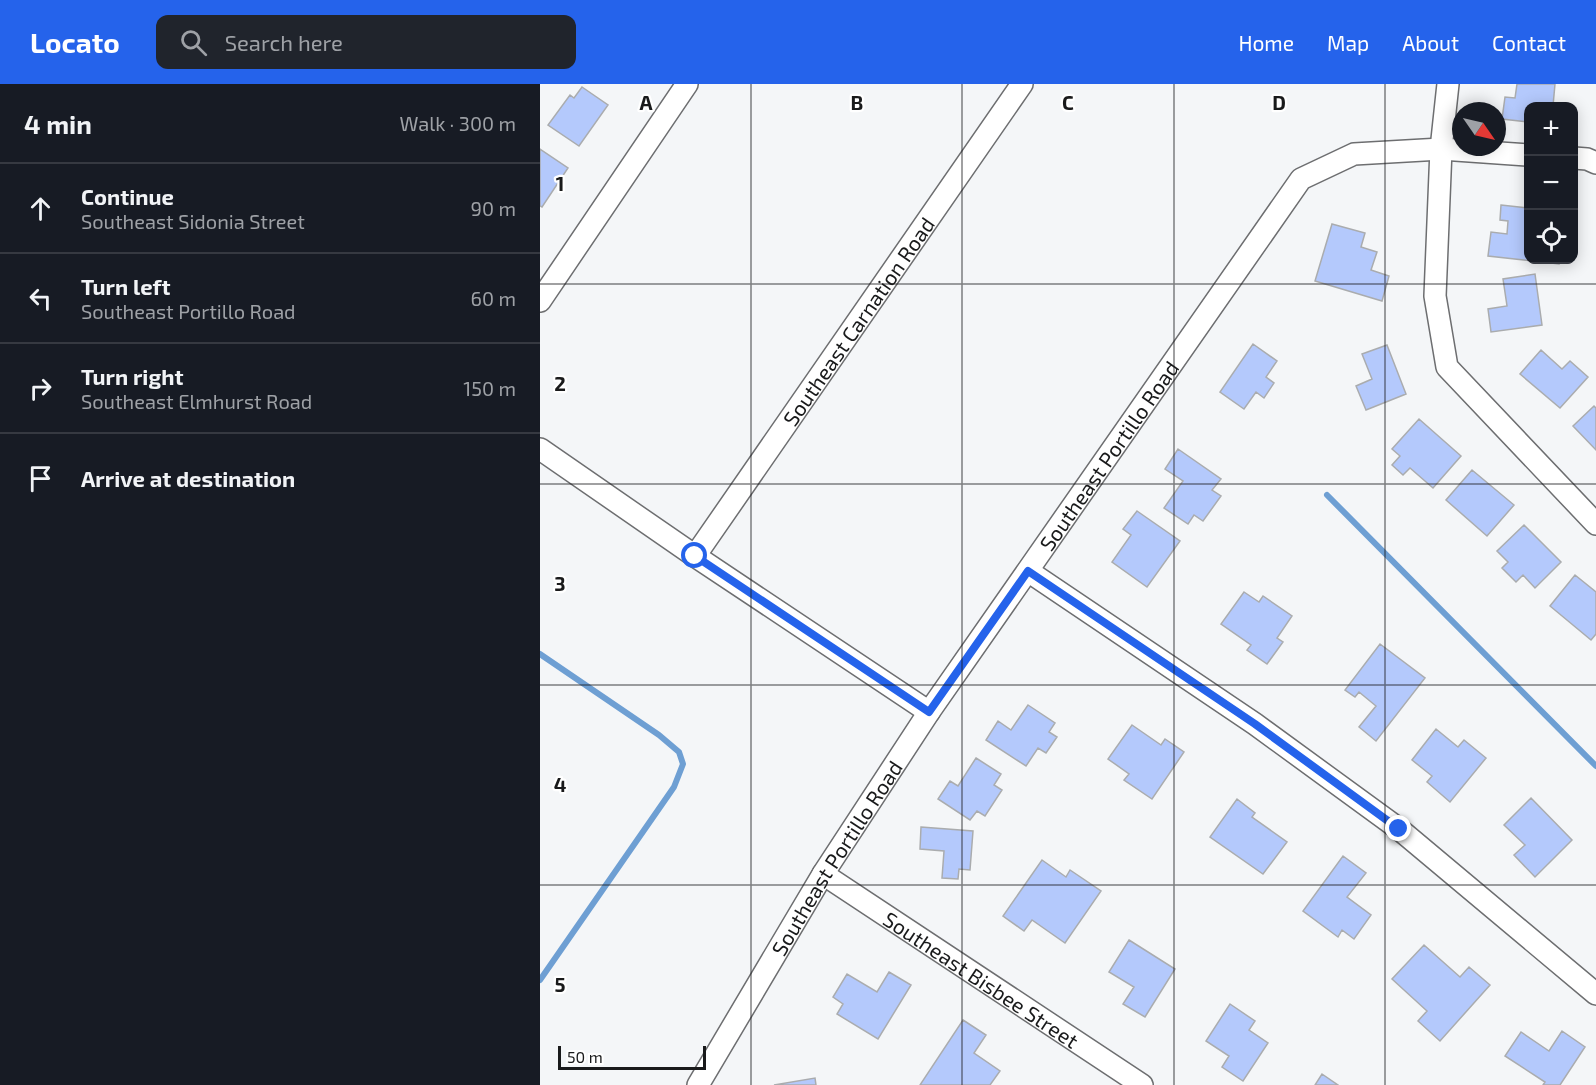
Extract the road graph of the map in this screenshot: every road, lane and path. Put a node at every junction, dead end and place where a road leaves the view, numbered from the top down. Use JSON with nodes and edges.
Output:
{"nodes":[{"id":1,"x":687,"y":84,"type":"edge"},
{"id":2,"x":1022,"y":84,"type":"edge"},
{"id":3,"x":1448,"y":84,"type":"edge"},
{"id":4,"x":1441,"y":149,"type":"junction"},
{"id":5,"x":1524,"y":155,"type":"edge"},
{"id":6,"x":1578,"y":158,"type":"edge"},
{"id":7,"x":1596,"y":163,"type":"edge"},
{"id":8,"x":540,"y":301,"type":"edge"},
{"id":9,"x":540,"y":449,"type":"edge"},
{"id":10,"x":1596,"y":524,"type":"edge"},
{"id":11,"x":695,"y":556,"type":"junction"},
{"id":12,"x":1028,"y":571,"type":"junction"},
{"id":13,"x":929,"y":712,"type":"junction"},
{"id":14,"x":823,"y":874,"type":"junction"},
{"id":15,"x":1596,"y":994,"type":"edge"},
{"id":16,"x":698,"y":1085,"type":"edge"},
{"id":17,"x":1142,"y":1085,"type":"edge"}],
"edges":[{"from":1,"to":8,"type":"street"},
{"from":2,"to":11,"type":"street","name":"Southeast Carnation Road"},
{"from":3,"to":4,"type":"street"},
{"from":4,"to":5,"type":"street","name":"Southeast Portillo Road"},
{"from":4,"to":10,"type":"street"},
{"from":4,"to":12,"type":"street","name":"Southeast Portillo Road"},
{"from":6,"to":7,"type":"street"},
{"from":9,"to":11,"type":"street"},
{"from":11,"to":13,"type":"street"},
{"from":12,"to":13,"type":"street","name":"Southeast Portillo Road"},
{"from":12,"to":15,"type":"street"},
{"from":13,"to":14,"type":"street","name":"Southeast Portillo Road"},
{"from":14,"to":16,"type":"street","name":"Southeast Portillo Road"},
{"from":14,"to":17,"type":"street","name":"Southeast Bisbee Street"}]}
